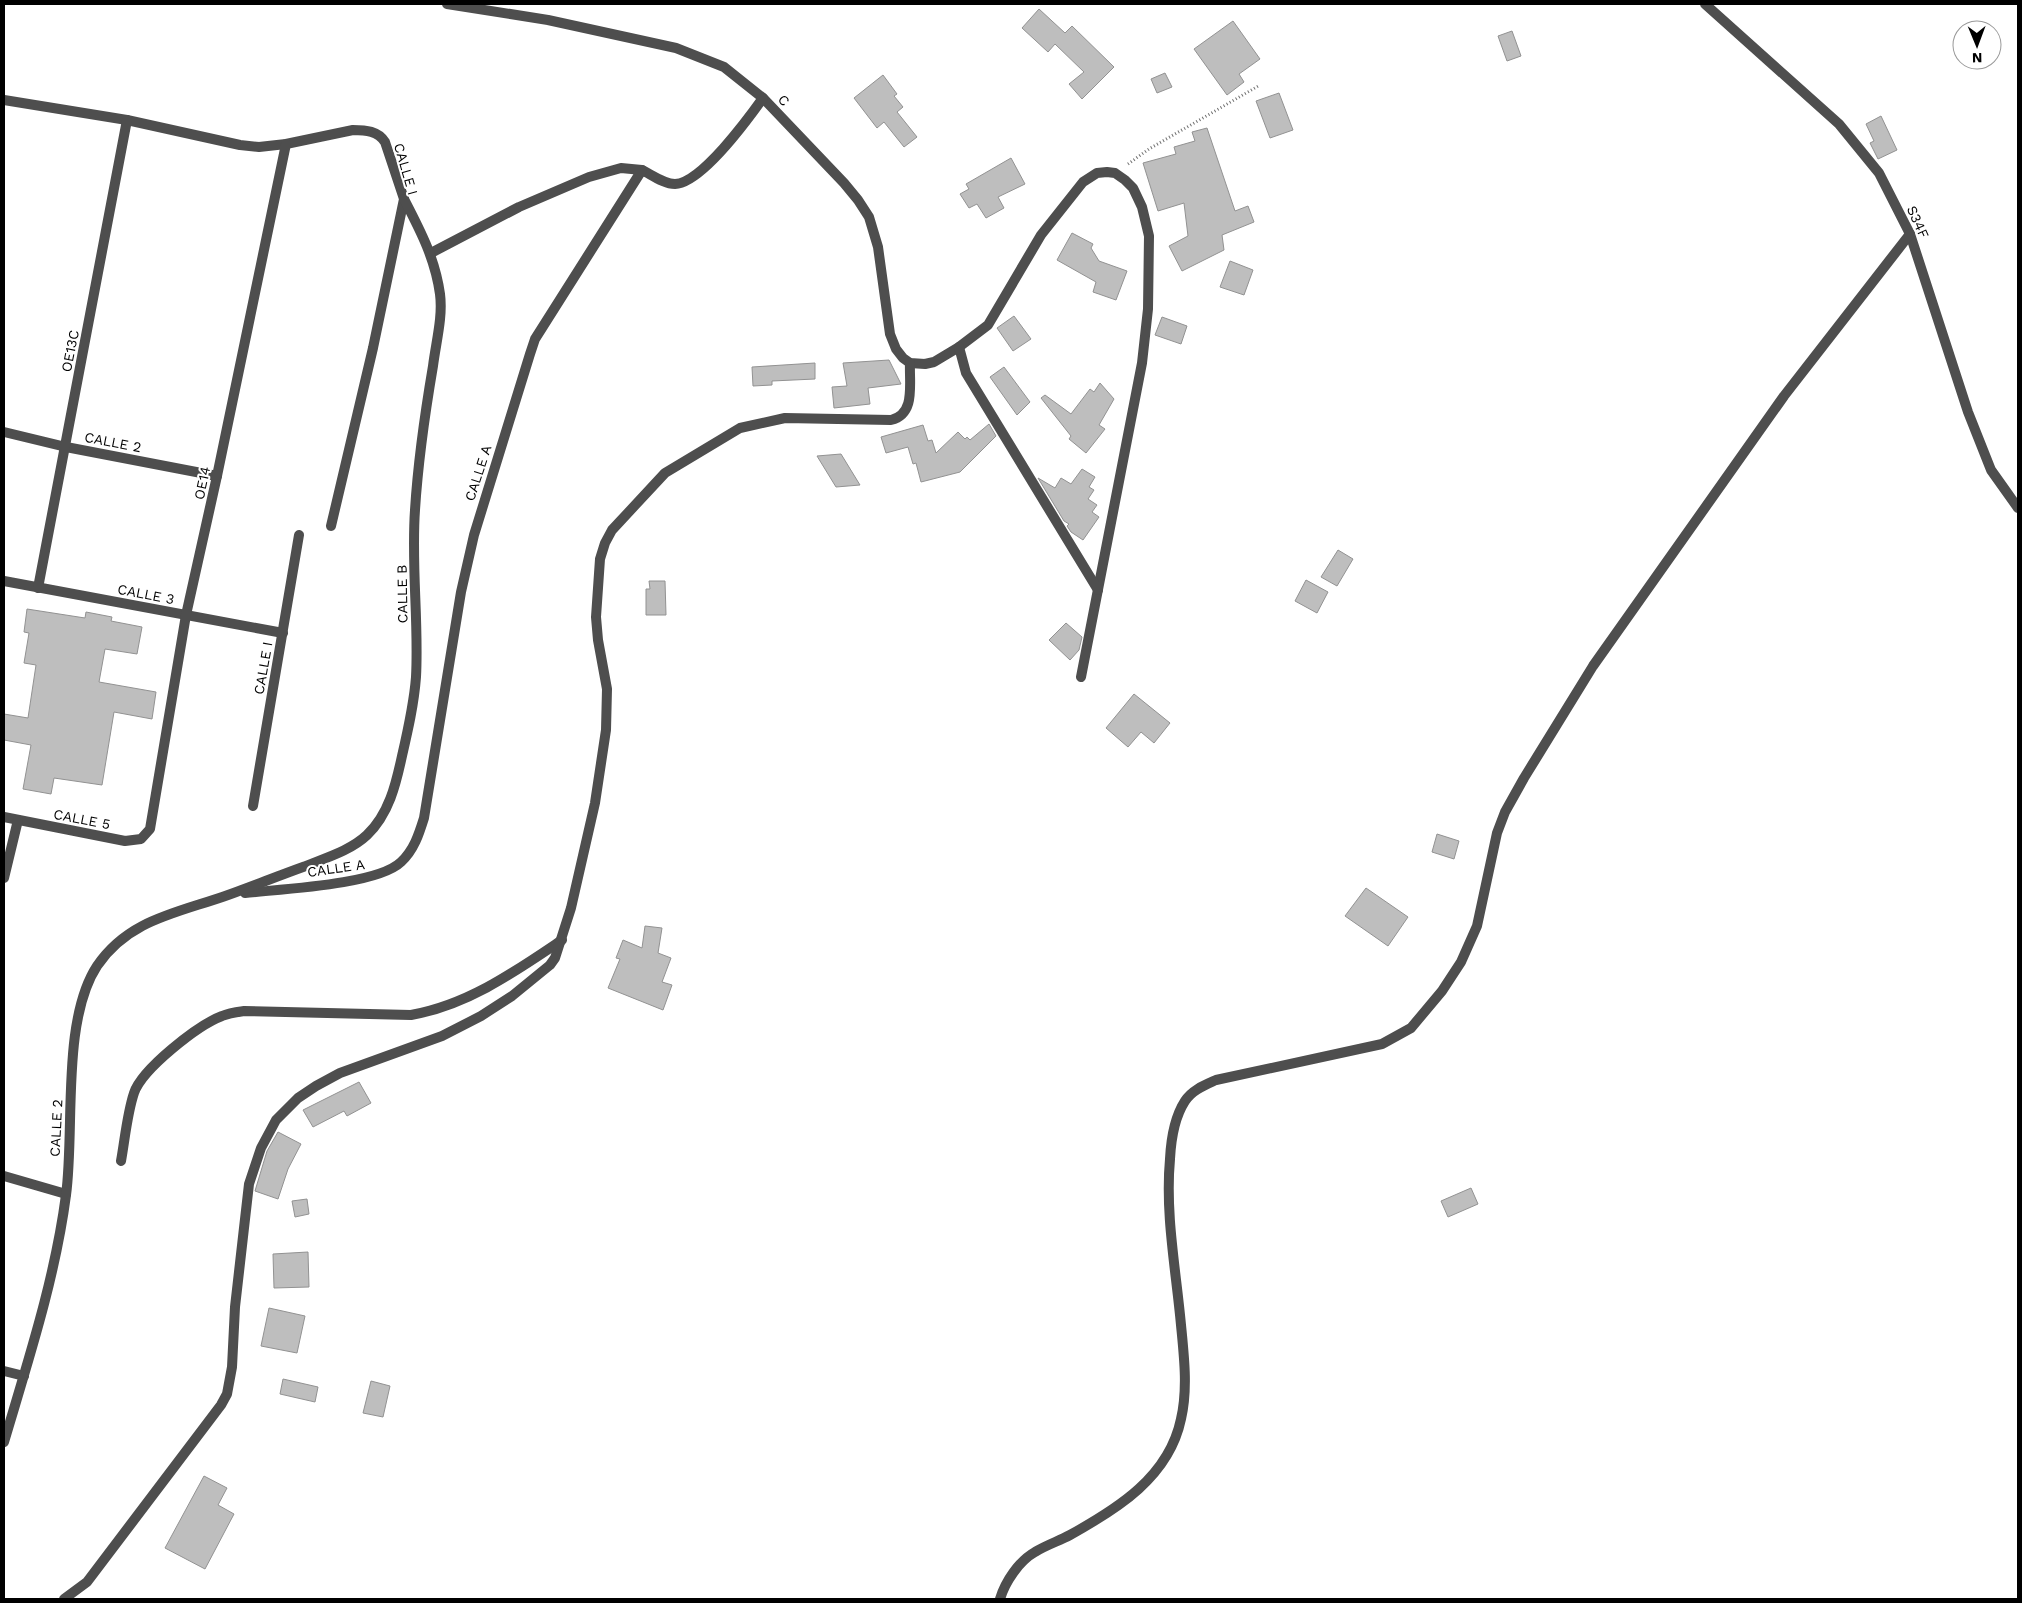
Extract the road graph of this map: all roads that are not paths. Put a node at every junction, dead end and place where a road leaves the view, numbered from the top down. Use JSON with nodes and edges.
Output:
{"nodes":[{"id":1,"x":447,"y":4,"type":"edge"},
{"id":2,"x":1705,"y":4,"type":"edge"},
{"id":3,"x":763,"y":98,"type":"junction"},
{"id":4,"x":4,"y":100,"type":"edge"},
{"id":5,"x":127,"y":120,"type":"junction"},
{"id":6,"x":286,"y":144,"type":"junction"},
{"id":7,"x":642,"y":170,"type":"junction"},
{"id":8,"x":404,"y":199,"type":"junction"},
{"id":9,"x":1910,"y":234,"type":"junction"},
{"id":10,"x":431,"y":253,"type":"junction"},
{"id":11,"x":959,"y":347,"type":"junction"},
{"id":12,"x":910,"y":363,"type":"junction"},
{"id":13,"x":4,"y":432,"type":"edge"},
{"id":14,"x":66,"y":447,"type":"junction"},
{"id":15,"x":217,"y":476,"type":"junction"},
{"id":16,"x":2018,"y":508,"type":"edge"},
{"id":17,"x":331,"y":526,"type":"dead end"},
{"id":18,"x":300,"y":535,"type":"dead end"},
{"id":19,"x":4,"y":581,"type":"edge"},
{"id":20,"x":38,"y":588,"type":"junction"},
{"id":21,"x":1098,"y":590,"type":"junction"},
{"id":22,"x":186,"y":615,"type":"junction"},
{"id":23,"x":283,"y":633,"type":"junction"},
{"id":24,"x":1081,"y":677,"type":"dead end"},
{"id":25,"x":253,"y":806,"type":"dead end"},
{"id":26,"x":4,"y":817,"type":"edge"},
{"id":27,"x":18,"y":820,"type":"junction"},
{"id":28,"x":150,"y":829,"type":"joint"},
{"id":29,"x":4,"y":878,"type":"edge"},
{"id":30,"x":229,"y":895,"type":"junction"},
{"id":31,"x":562,"y":940,"type":"junction"},
{"id":32,"x":121,"y":1161,"type":"dead end"},
{"id":33,"x":4,"y":1176,"type":"edge"},
{"id":34,"x":66,"y":1194,"type":"junction"},
{"id":35,"x":4,"y":1371,"type":"edge"},
{"id":36,"x":24,"y":1376,"type":"junction"},
{"id":37,"x":4,"y":1442,"type":"edge"},
{"id":38,"x":64,"y":1599,"type":"edge"},
{"id":39,"x":1000,"y":1599,"type":"edge"}],
"edges":[{"from":1,"to":3,"type":"street","name":"C"},
{"from":2,"to":9,"type":"street","name":"S34F"},
{"from":3,"to":7,"type":"street"},
{"from":3,"to":12,"type":"street","name":"C"},
{"from":4,"to":5,"type":"street","name":"CALLE I"},
{"from":5,"to":6,"type":"street","name":"CALLE I"},
{"from":5,"to":14,"type":"street","name":"OE13C"},
{"from":6,"to":8,"type":"street","name":"CALLE I"},
{"from":6,"to":15,"type":"street","name":"OE14"},
{"from":7,"to":10,"type":"street"},
{"from":7,"to":30,"type":"street","name":"CALLE A"},
{"from":8,"to":10,"type":"street","name":"CALLE B"},
{"from":8,"to":17,"type":"street","name":"CALLE I"},
{"from":9,"to":16,"type":"street","name":"S34F"},
{"from":9,"to":39,"type":"street"},
{"from":10,"to":30,"type":"street","name":"CALLE B"},
{"from":11,"to":12,"type":"street"},
{"from":11,"to":21,"type":"street"},
{"from":11,"to":21,"type":"street"},
{"from":12,"to":31,"type":"street"},
{"from":13,"to":14,"type":"street","name":"CALLE 2"},
{"from":14,"to":15,"type":"street","name":"CALLE 2"},
{"from":14,"to":20,"type":"street","name":"OE13C"},
{"from":15,"to":22,"type":"street","name":"OE14"},
{"from":18,"to":23,"type":"street","name":"CALLE I"},
{"from":19,"to":20,"type":"street","name":"CALLE 3"},
{"from":20,"to":22,"type":"street","name":"CALLE 3"},
{"from":21,"to":24,"type":"street"},
{"from":22,"to":23,"type":"street","name":"CALLE 3"},
{"from":22,"to":28,"type":"street","name":"OE14"},
{"from":23,"to":25,"type":"street","name":"CALLE I"},
{"from":26,"to":27,"type":"street","name":"CALLE 5"},
{"from":27,"to":28,"type":"street","name":"CALLE 5"},
{"from":27,"to":29,"type":"street"},
{"from":30,"to":34,"type":"street","name":"CALLE 2"},
{"from":31,"to":32,"type":"street"},
{"from":31,"to":38,"type":"street"},
{"from":33,"to":34,"type":"street"},
{"from":34,"to":36,"type":"street","name":"CALLE 2"},
{"from":35,"to":36,"type":"street"},
{"from":36,"to":37,"type":"street","name":"CALLE 2"}]}
